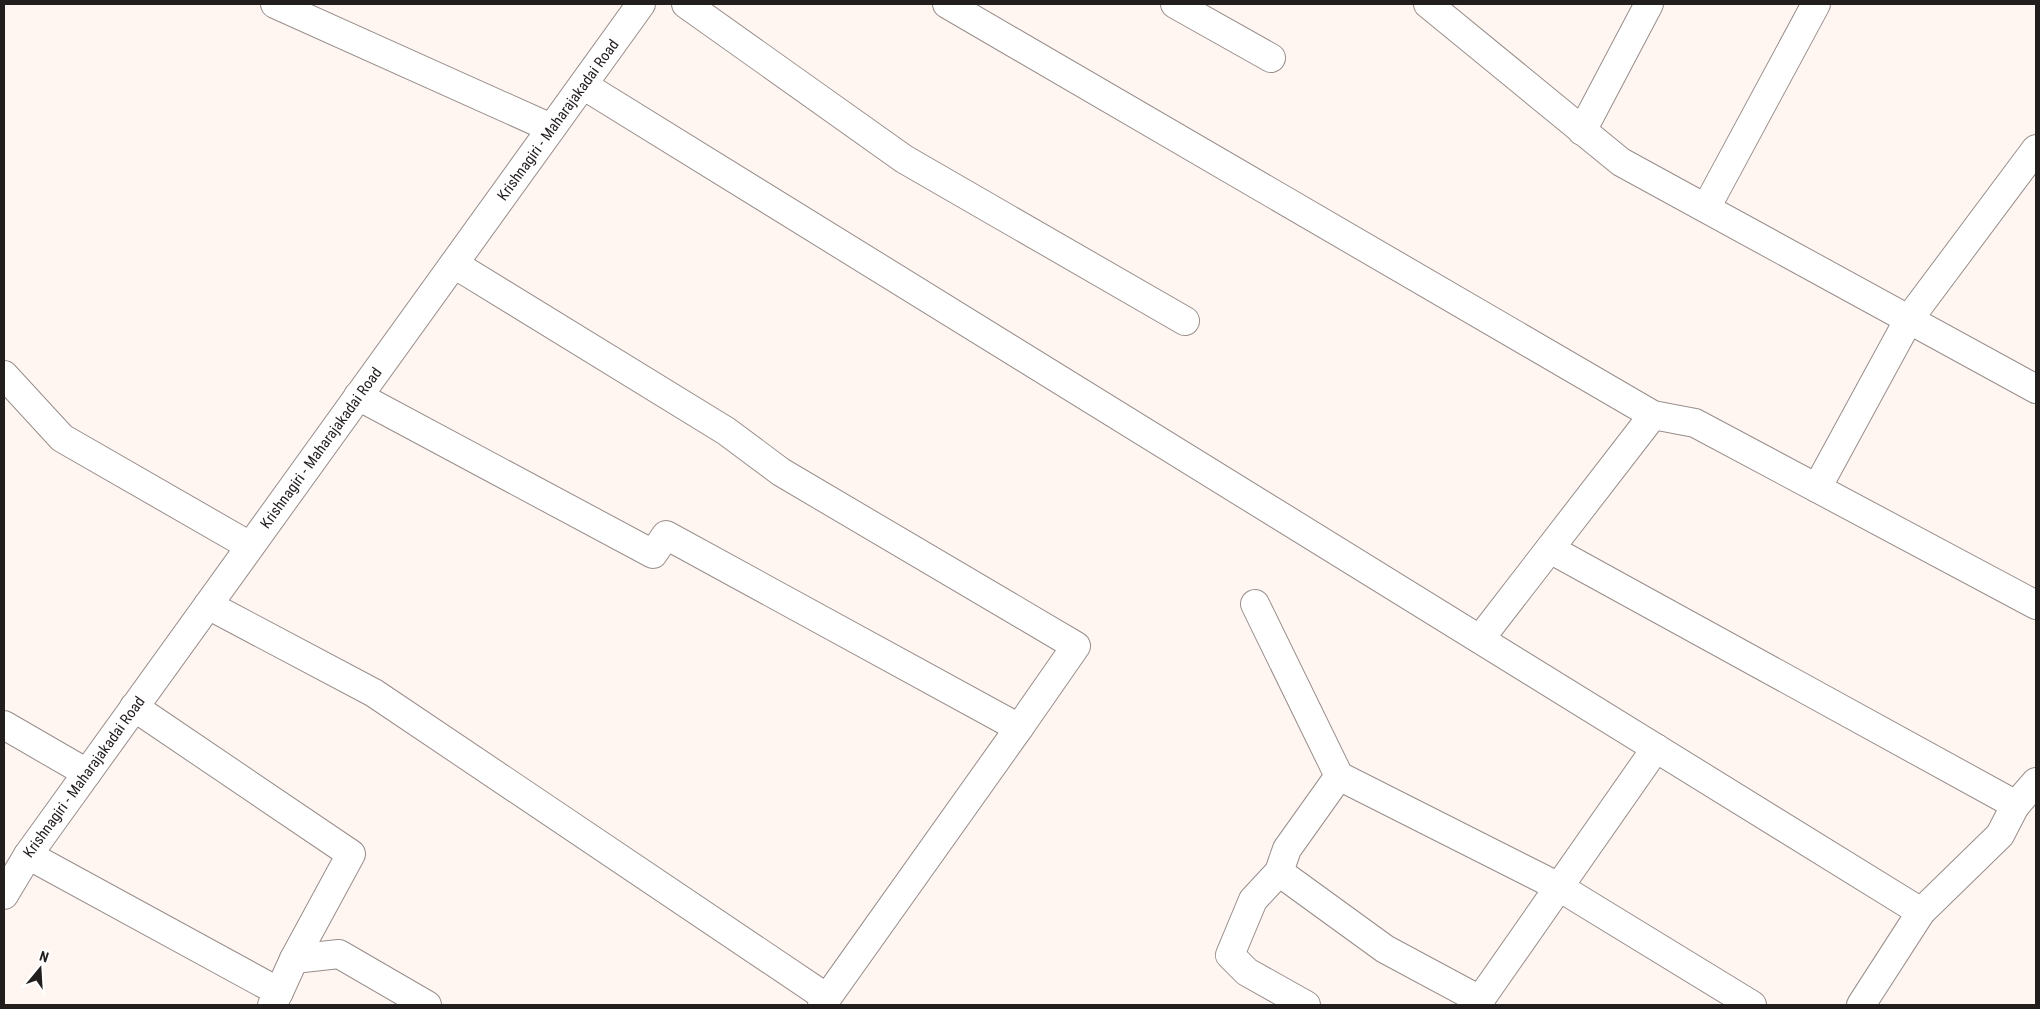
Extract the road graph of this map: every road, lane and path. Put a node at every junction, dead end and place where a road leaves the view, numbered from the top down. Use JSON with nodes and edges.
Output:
{"nodes":[{"id":1,"x":275,"y":4,"type":"edge"},
{"id":2,"x":641,"y":4,"type":"edge"},
{"id":3,"x":686,"y":4,"type":"edge"},
{"id":4,"x":947,"y":4,"type":"edge"},
{"id":5,"x":1175,"y":4,"type":"edge"},
{"id":6,"x":1650,"y":4,"type":"edge"},
{"id":7,"x":1816,"y":4,"type":"edge"},
{"id":8,"x":1444,"y":9,"type":"edge"},
{"id":9,"x":1271,"y":58,"type":"dead end"},
{"id":10,"x":583,"y":85,"type":"junction"},
{"id":11,"x":551,"y":128,"type":"junction"},
{"id":12,"x":1582,"y":131,"type":"junction"},
{"id":13,"x":2036,"y":148,"type":"edge"},
{"id":14,"x":1706,"y":208,"type":"junction"},
{"id":15,"x":454,"y":264,"type":"junction"},
{"id":16,"x":1909,"y":319,"type":"junction"},
{"id":17,"x":1185,"y":321,"type":"dead end"},
{"id":18,"x":4,"y":375,"type":"edge"},
{"id":19,"x":2036,"y":389,"type":"edge"},
{"id":20,"x":358,"y":396,"type":"junction"},
{"id":21,"x":1654,"y":415,"type":"junction"},
{"id":22,"x":1817,"y":488,"type":"junction"},
{"id":23,"x":250,"y":546,"type":"junction"},
{"id":24,"x":1550,"y":549,"type":"junction"},
{"id":25,"x":1255,"y":604,"type":"dead end"},
{"id":26,"x":208,"y":605,"type":"junction"},
{"id":27,"x":2036,"y":605,"type":"edge"},
{"id":28,"x":1480,"y":639,"type":"junction"},
{"id":29,"x":134,"y":707,"type":"junction"},
{"id":30,"x":4,"y":725,"type":"edge"},
{"id":31,"x":1018,"y":728,"type":"junction"},
{"id":32,"x":1656,"y":748,"type":"junction"},
{"id":33,"x":86,"y":773,"type":"junction"},
{"id":34,"x":1339,"y":776,"type":"junction"},
{"id":35,"x":2036,"y":782,"type":"edge"},
{"id":36,"x":2016,"y":805,"type":"junction"},
{"id":37,"x":28,"y":854,"type":"junction"},
{"id":38,"x":1279,"y":872,"type":"junction"},
{"id":39,"x":1559,"y":887,"type":"junction"},
{"id":40,"x":4,"y":895,"type":"edge"},
{"id":41,"x":1921,"y":912,"type":"junction"},
{"id":42,"x":294,"y":960,"type":"junction"},
{"id":43,"x":276,"y":999,"type":"edge"},
{"id":44,"x":825,"y":1001,"type":"edge"},
{"id":45,"x":1480,"y":1003,"type":"edge"},
{"id":46,"x":427,"y":1005,"type":"edge"},
{"id":47,"x":1306,"y":1005,"type":"edge"},
{"id":48,"x":1752,"y":1005,"type":"edge"},
{"id":49,"x":1861,"y":1005,"type":"edge"}],
"edges":[{"from":1,"to":11,"type":"street"},
{"from":2,"to":10,"type":"street","name":"Krishnagiri - Maharajakadai Road"},
{"from":3,"to":17,"type":"street"},
{"from":4,"to":21,"type":"street"},
{"from":5,"to":9,"type":"street"},
{"from":6,"to":12,"type":"street"},
{"from":7,"to":14,"type":"street"},
{"from":8,"to":12,"type":"street"},
{"from":10,"to":11,"type":"street","name":"Krishnagiri - Maharajakadai Road"},
{"from":10,"to":28,"type":"street"},
{"from":11,"to":15,"type":"street","name":"Krishnagiri - Maharajakadai Road"},
{"from":12,"to":14,"type":"street"},
{"from":13,"to":16,"type":"street"},
{"from":14,"to":16,"type":"street"},
{"from":15,"to":20,"type":"street","name":"Krishnagiri - Maharajakadai Road"},
{"from":15,"to":31,"type":"street"},
{"from":16,"to":19,"type":"street"},
{"from":16,"to":22,"type":"street"},
{"from":18,"to":23,"type":"street"},
{"from":20,"to":23,"type":"street","name":"Krishnagiri - Maharajakadai Road"},
{"from":20,"to":31,"type":"street"},
{"from":21,"to":22,"type":"street"},
{"from":21,"to":24,"type":"street"},
{"from":22,"to":27,"type":"street"},
{"from":23,"to":26,"type":"street","name":"Krishnagiri - Maharajakadai Road"},
{"from":24,"to":28,"type":"street"},
{"from":24,"to":36,"type":"street"},
{"from":25,"to":34,"type":"street"},
{"from":26,"to":29,"type":"street","name":"Krishnagiri - Maharajakadai Road"},
{"from":26,"to":44,"type":"street"},
{"from":28,"to":32,"type":"street"},
{"from":29,"to":33,"type":"street","name":"Krishnagiri - Maharajakadai Road"},
{"from":29,"to":42,"type":"street"},
{"from":30,"to":33,"type":"street"},
{"from":31,"to":44,"type":"street"},
{"from":32,"to":39,"type":"street"},
{"from":32,"to":41,"type":"street"},
{"from":33,"to":37,"type":"street","name":"Krishnagiri - Maharajakadai Road"},
{"from":34,"to":38,"type":"street"},
{"from":34,"to":39,"type":"street"},
{"from":35,"to":36,"type":"street"},
{"from":36,"to":41,"type":"street"},
{"from":37,"to":40,"type":"street","name":"Krishnagiri - Maharajakadai Road"},
{"from":37,"to":43,"type":"street"},
{"from":38,"to":45,"type":"street"},
{"from":38,"to":47,"type":"street"},
{"from":39,"to":45,"type":"street"},
{"from":39,"to":48,"type":"street"},
{"from":41,"to":49,"type":"street"},
{"from":42,"to":43,"type":"street"},
{"from":42,"to":46,"type":"street"}]}
